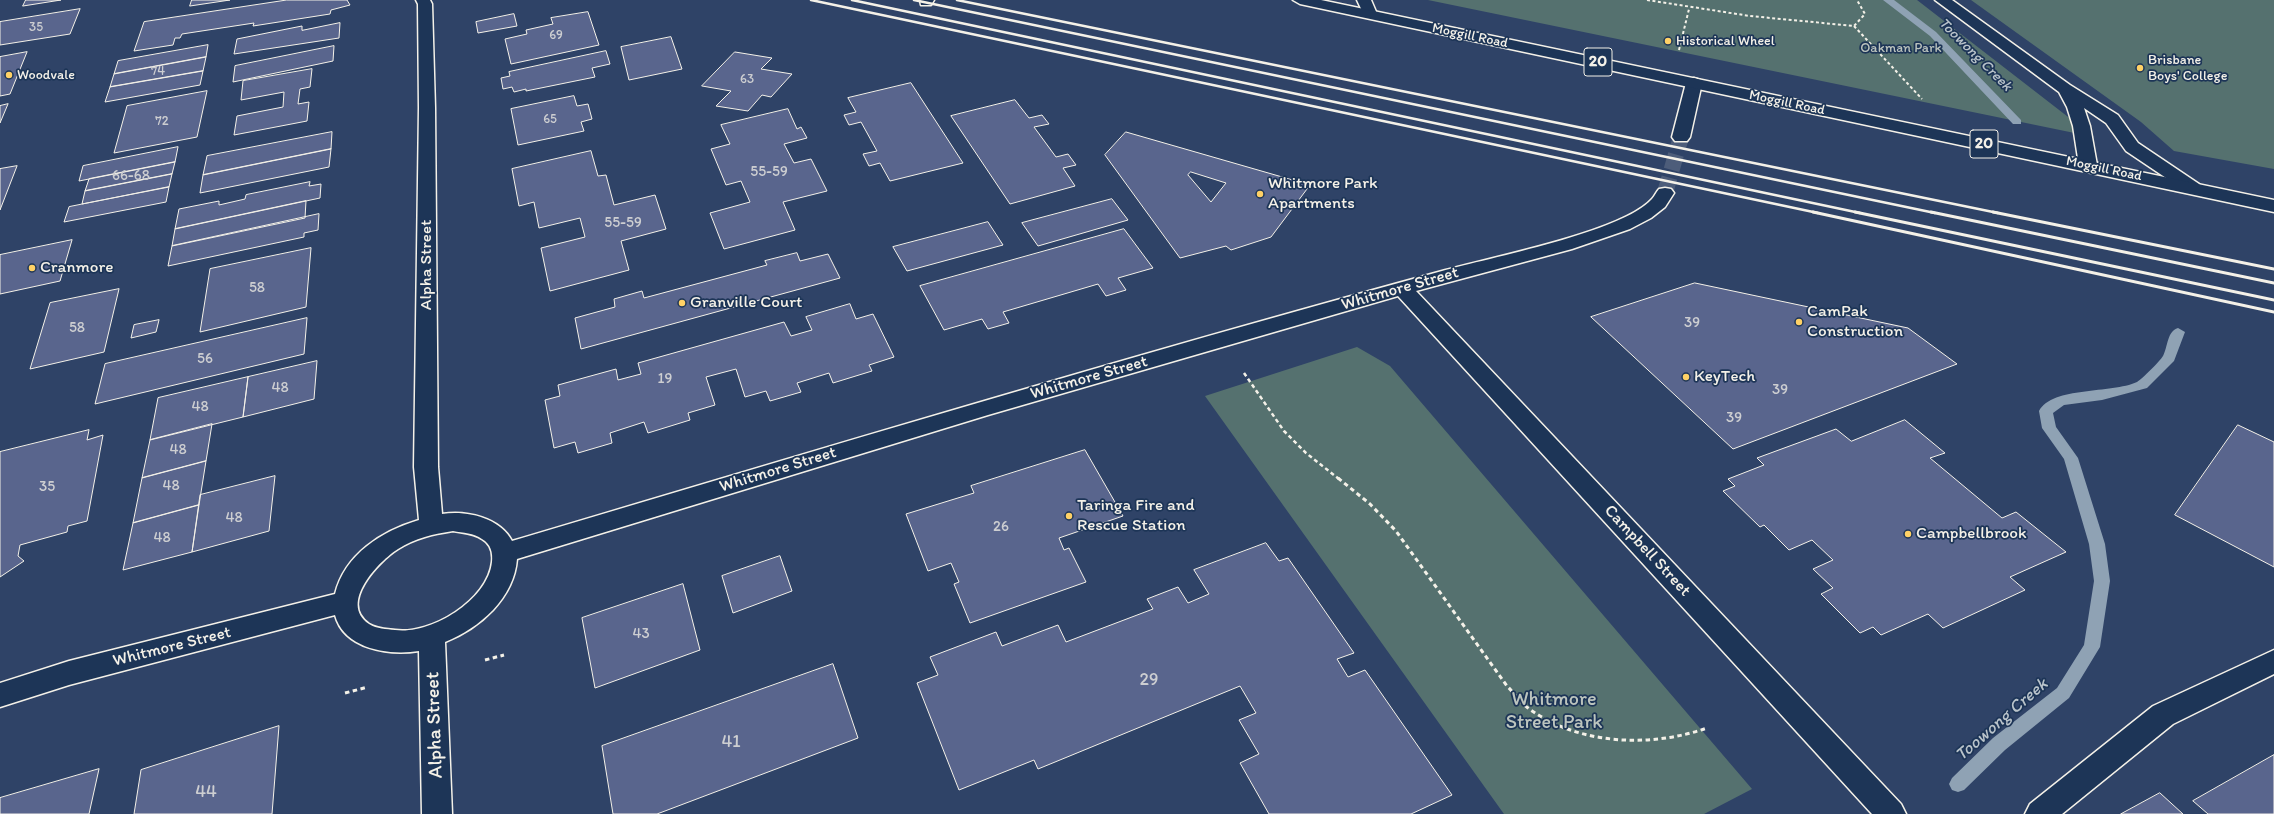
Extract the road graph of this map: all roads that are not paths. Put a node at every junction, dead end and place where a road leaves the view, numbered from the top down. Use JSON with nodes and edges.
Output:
{"nodes":[{"id":1,"x":1300,"y":0,"type":"edge"},
{"id":2,"x":1364,"y":0,"type":"edge"},
{"id":3,"x":1942,"y":0,"type":"edge"},
{"id":4,"x":424,"y":2,"type":"edge"},
{"id":5,"x":1370,"y":14,"type":"junction"},
{"id":6,"x":1694,"y":83,"type":"junction"},
{"id":7,"x":2061,"y":86,"type":"junction"},
{"id":8,"x":1681,"y":137,"type":"tunnel mouth"},
{"id":9,"x":2088,"y":165,"type":"junction"},
{"id":10,"x":2193,"y":188,"type":"junction"},
{"id":11,"x":1665,"y":192,"type":"tunnel mouth"},
{"id":12,"x":2274,"y":206,"type":"edge"},
{"id":13,"x":1402,"y":288,"type":"junction"},
{"id":14,"x":431,"y":525,"type":"junction"},
{"id":15,"x":504,"y":553,"type":"junction"},
{"id":16,"x":345,"y":602,"type":"junction"},
{"id":17,"x":432,"y":636,"type":"junction"},
{"id":18,"x":2274,"y":661,"type":"edge"},
{"id":19,"x":0,"y":695,"type":"edge"},
{"id":20,"x":437,"y":814,"type":"edge"},
{"id":21,"x":1891,"y":814,"type":"edge"},
{"id":22,"x":2040,"y":814,"type":"edge"}],
"edges":[{"from":1,"to":5,"type":"main road","name":"Moggill Road","number":"20"},
{"from":2,"to":5,"type":"main road"},
{"from":3,"to":7,"type":"main road"},
{"from":4,"to":14,"type":"main road","name":"Alpha Street"},
{"from":5,"to":6,"type":"main road","name":"Moggill Road","number":"20"},
{"from":6,"to":8,"type":"main road"},
{"from":6,"to":9,"type":"main road","name":"Moggill Road","number":"20"},
{"from":7,"to":9,"type":"main road"},
{"from":7,"to":10,"type":"main road"},
{"from":9,"to":10,"type":"main road","name":"Moggill Road","number":"20"},
{"from":10,"to":12,"type":"main road","name":"Moggill Road","number":"20"},
{"from":11,"to":13,"type":"main road","name":"Whitmore Street"},
{"from":13,"to":15,"type":"main road","name":"Whitmore Street"},
{"from":13,"to":21,"type":"main road","name":"Campbell Street"},
{"from":14,"to":15,"type":"main road"},
{"from":14,"to":16,"type":"main road"},
{"from":15,"to":17,"type":"main road"},
{"from":16,"to":17,"type":"main road"},
{"from":16,"to":19,"type":"main road","name":"Whitmore Street"},
{"from":17,"to":20,"type":"main road","name":"Alpha Street"},
{"from":18,"to":22,"type":"main road"}]}
